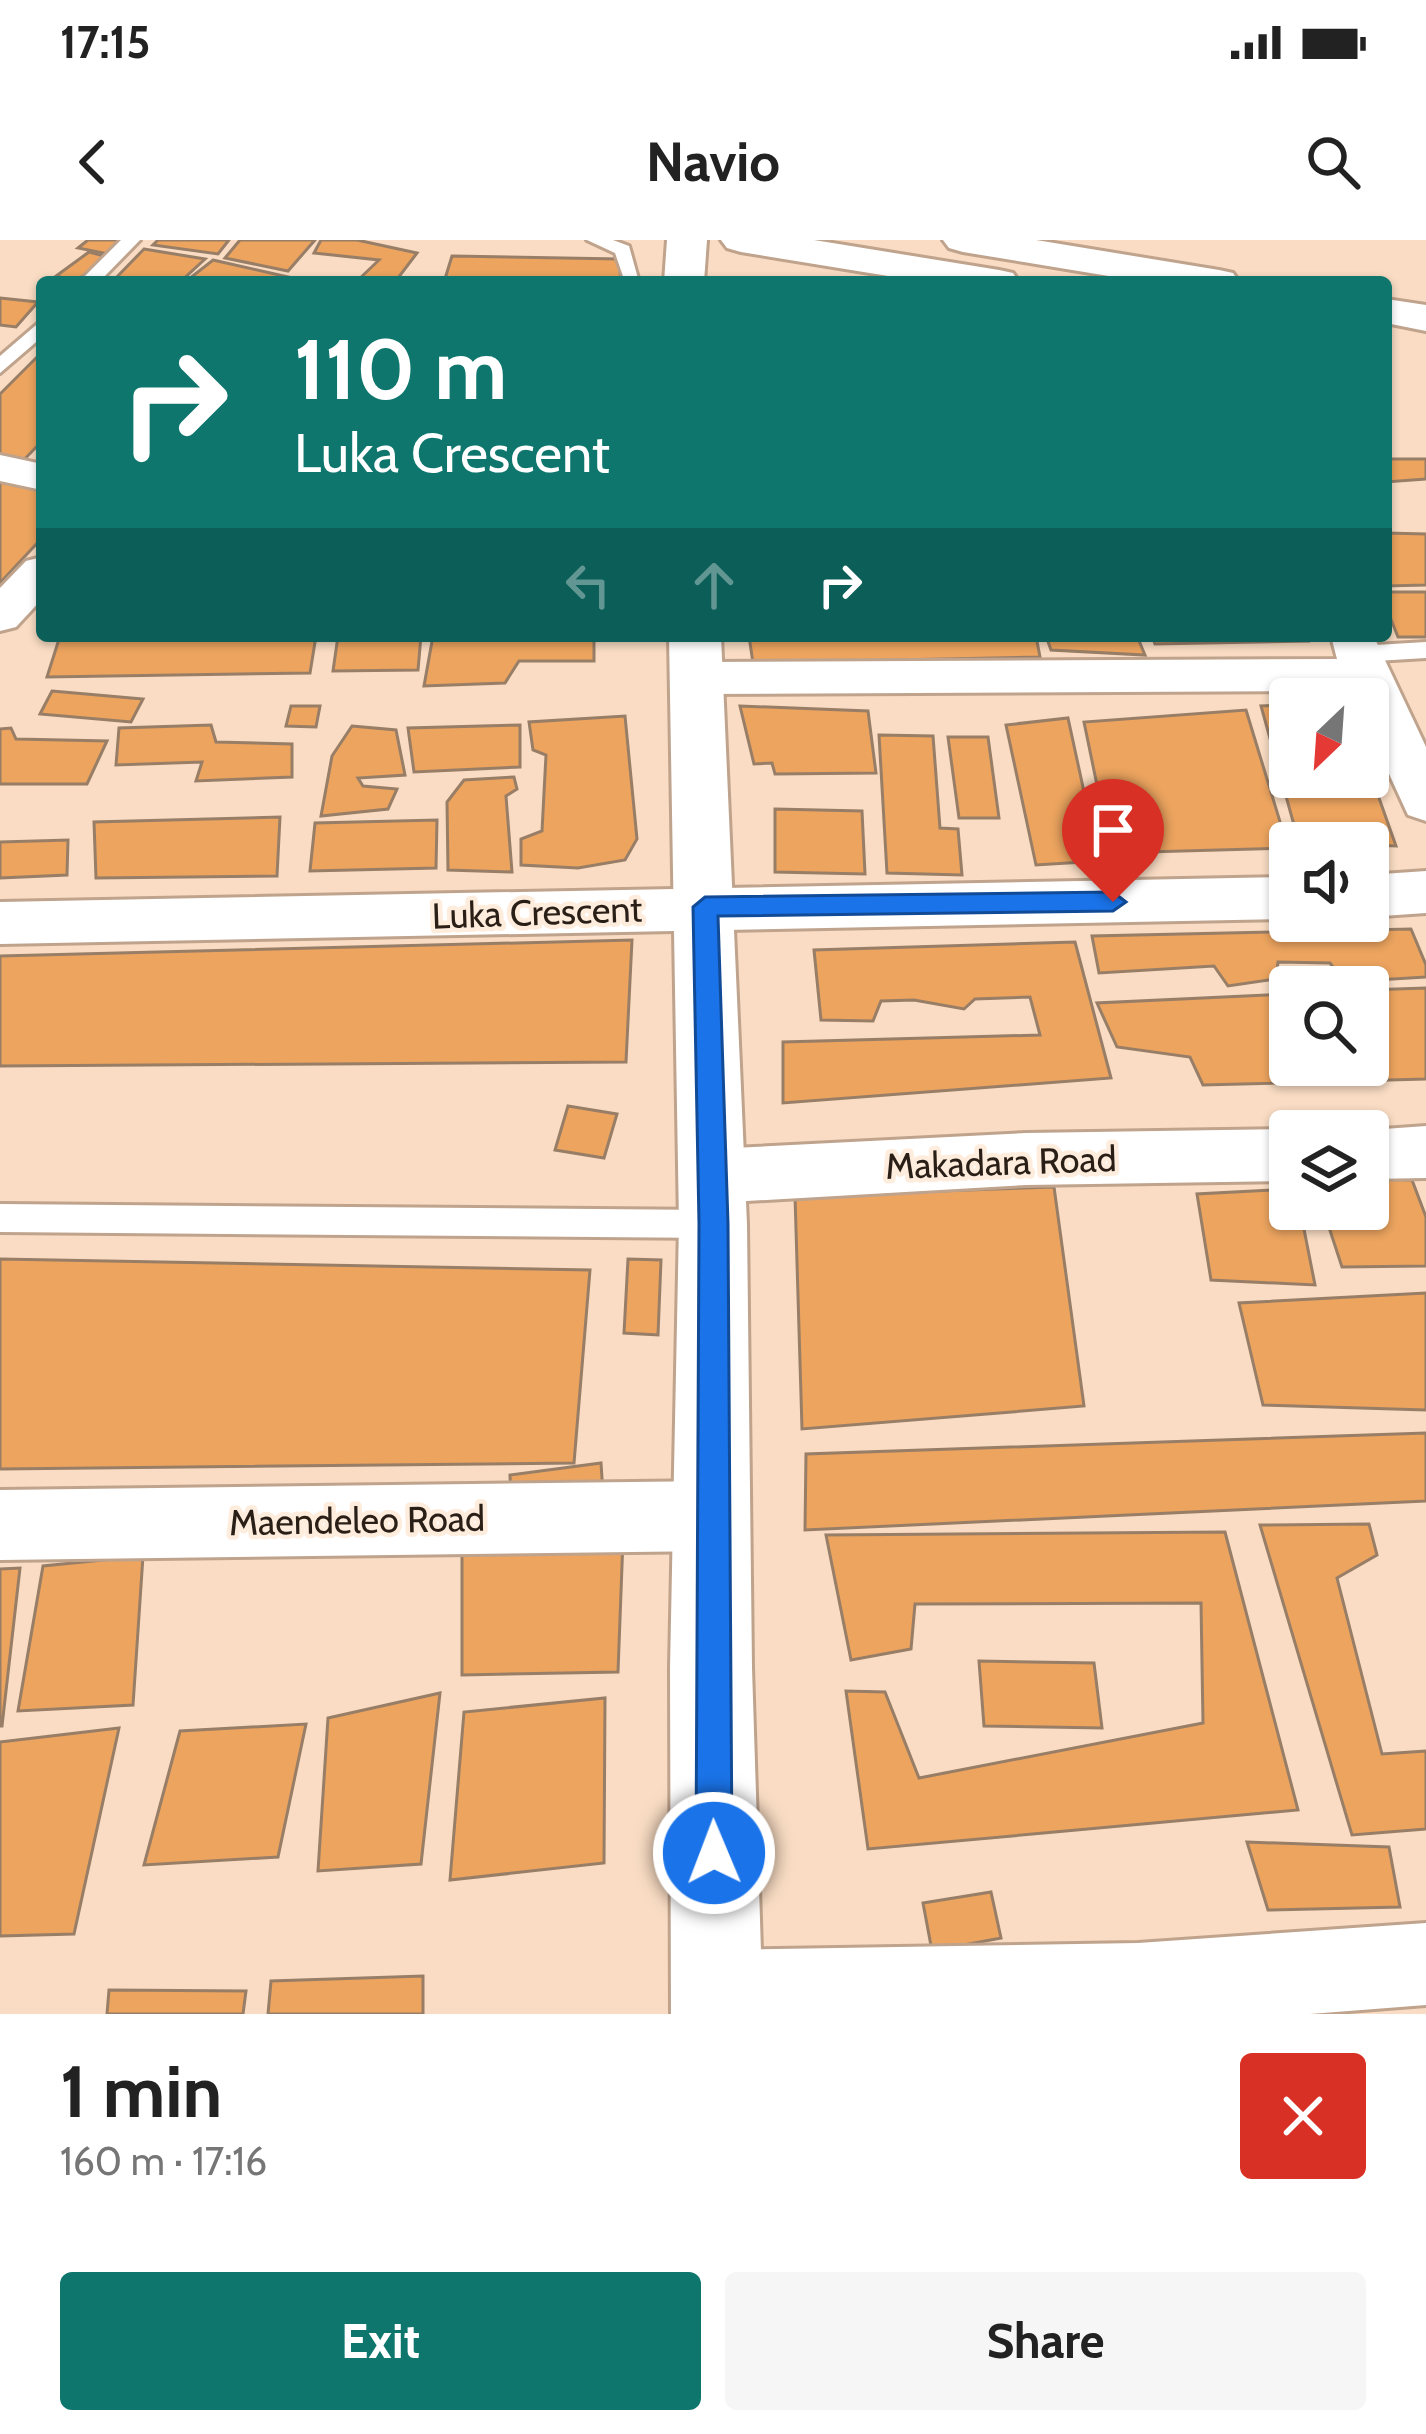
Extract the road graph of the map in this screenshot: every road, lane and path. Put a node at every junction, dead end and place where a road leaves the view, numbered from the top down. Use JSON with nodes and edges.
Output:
{"nodes":[{"id":1,"x":130,"y":240,"type":"edge"},
{"id":2,"x":596,"y":240,"type":"edge"},
{"id":3,"x":686,"y":240,"type":"edge"},
{"id":4,"x":741,"y":240,"type":"edge"},
{"id":5,"x":963,"y":240,"type":"edge"},
{"id":6,"x":1019,"y":266,"type":"edge"},
{"id":7,"x":94,"y":276,"type":"edge"},
{"id":8,"x":632,"y":276,"type":"edge"},
{"id":9,"x":684,"y":276,"type":"edge"},
{"id":10,"x":962,"y":276,"type":"edge"},
{"id":11,"x":1144,"y":276,"type":"edge"},
{"id":12,"x":1392,"y":312,"type":"edge"},
{"id":13,"x":1426,"y":319,"type":"edge"},
{"id":14,"x":36,"y":332,"type":"edge"},
{"id":15,"x":1392,"y":345,"type":"edge"},
{"id":16,"x":1426,"y":351,"type":"edge"},
{"id":17,"x":0,"y":368,"type":"edge"},
{"id":18,"x":0,"y":468,"type":"edge"},
{"id":19,"x":36,"y":476,"type":"edge"},
{"id":20,"x":36,"y":577,"type":"edge"},
{"id":21,"x":0,"y":616,"type":"edge"},
{"id":22,"x":1426,"y":650,"type":"edge"},
{"id":23,"x":1360,"y":655,"type":"edge"},
{"id":24,"x":696,"y":657,"type":"edge"},
{"id":25,"x":1426,"y":802,"type":"edge"},
{"id":26,"x":1426,"y":892,"type":"edge"},
{"id":27,"x":1389,"y":895,"type":"edge"},
{"id":28,"x":1269,"y":898,"type":"edge"},
{"id":29,"x":705,"y":907,"type":"junction"},
{"id":30,"x":0,"y":923,"type":"edge"},
{"id":31,"x":1426,"y":1152,"type":"edge"},
{"id":32,"x":1389,"y":1153,"type":"edge"},
{"id":33,"x":1269,"y":1155,"type":"edge"},
{"id":34,"x":713,"y":1200,"type":"junction"},
{"id":35,"x":0,"y":1218,"type":"edge"},
{"id":36,"x":713,"y":1516,"type":"junction"},
{"id":37,"x":0,"y":1525,"type":"edge"},
{"id":38,"x":1426,"y":1964,"type":"edge"},
{"id":39,"x":716,"y":2003,"type":"edge"}],
"edges":[{"from":1,"to":7,"type":"lane"},
{"from":2,"to":8,"type":"lane"},
{"from":3,"to":9,"type":"street"},
{"from":4,"to":10,"type":"street"},
{"from":5,"to":6,"type":"street"},
{"from":6,"to":11,"type":"street"},
{"from":12,"to":13,"type":"street"},
{"from":14,"to":17,"type":"lane"},
{"from":15,"to":16,"type":"street"},
{"from":18,"to":19,"type":"street"},
{"from":20,"to":21,"type":"street"},
{"from":22,"to":23,"type":"lane"},
{"from":23,"to":24,"type":"street"},
{"from":23,"to":25,"type":"street"},
{"from":24,"to":29,"type":"street"},
{"from":26,"to":27,"type":"street"},
{"from":28,"to":29,"type":"street","name":"Luka Crescent"},
{"from":29,"to":30,"type":"street","name":"Luka Crescent"},
{"from":29,"to":34,"type":"street"},
{"from":31,"to":32,"type":"street"},
{"from":33,"to":34,"type":"street","name":"Makadara Road"},
{"from":34,"to":35,"type":"lane"},
{"from":34,"to":36,"type":"street"},
{"from":36,"to":37,"type":"street","name":"Maendeleo Road"},
{"from":36,"to":39,"type":"street"},
{"from":38,"to":39,"type":"street"}]}
